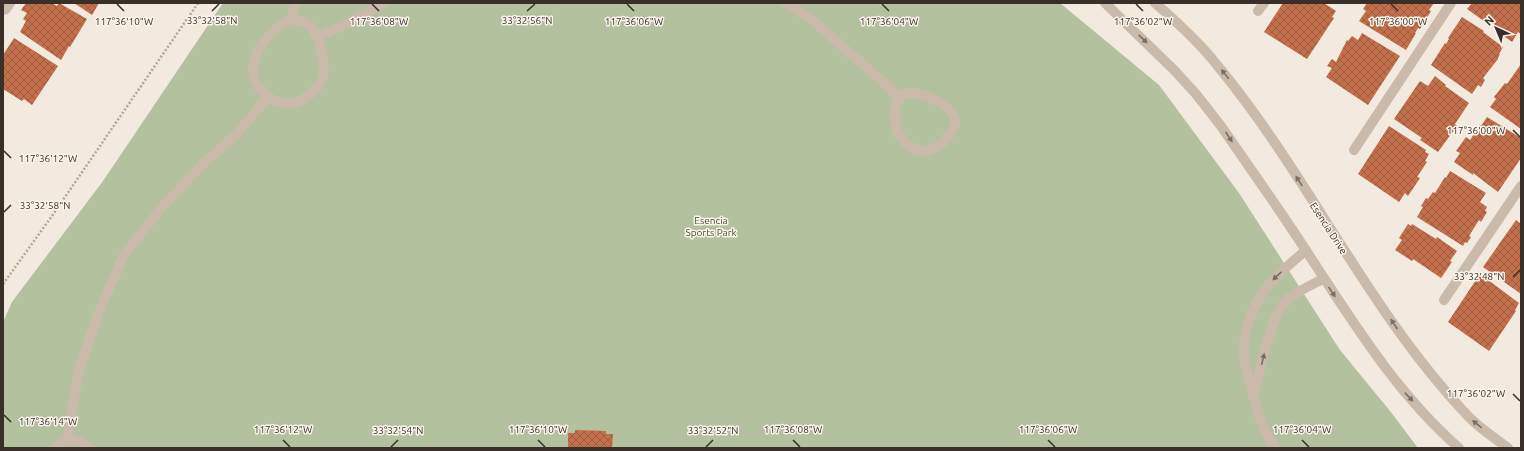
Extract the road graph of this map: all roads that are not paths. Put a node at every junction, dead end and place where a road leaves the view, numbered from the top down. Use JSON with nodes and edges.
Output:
{"nodes":[{"id":1,"x":10,"y":3,"type":"edge"},
{"id":2,"x":295,"y":3,"type":"edge"},
{"id":3,"x":384,"y":3,"type":"edge"},
{"id":4,"x":785,"y":3,"type":"edge"},
{"id":5,"x":1105,"y":3,"type":"edge"},
{"id":6,"x":1155,"y":3,"type":"edge"},
{"id":7,"x":1451,"y":3,"type":"edge"},
{"id":8,"x":3,"y":10,"type":"edge"},
{"id":9,"x":292,"y":19,"type":"junction"},
{"id":10,"x":317,"y":37,"type":"junction"},
{"id":11,"x":268,"y":96,"type":"junction"},
{"id":12,"x":900,"y":97,"type":"junction"},
{"id":13,"x":1354,"y":150,"type":"dead end"},
{"id":14,"x":1521,"y":186,"type":"edge"},
{"id":15,"x":1306,"y":250,"type":"junction"},
{"id":16,"x":1323,"y":279,"type":"junction"},
{"id":17,"x":1444,"y":300,"type":"dead end"},
{"id":18,"x":1253,"y":396,"type":"junction"},
{"id":19,"x":67,"y":439,"type":"junction"},
{"id":20,"x":55,"y":448,"type":"edge"},
{"id":21,"x":90,"y":448,"type":"edge"},
{"id":22,"x":1275,"y":448,"type":"edge"},
{"id":23,"x":1459,"y":448,"type":"edge"},
{"id":24,"x":1508,"y":448,"type":"edge"}],
"edges":[{"from":1,"to":8,"type":"street"},
{"from":2,"to":9,"type":"street"},
{"from":3,"to":10,"type":"street"},
{"from":4,"to":12,"type":"street"},
{"from":5,"to":15,"type":"street","one_way":true},
{"from":24,"to":6,"type":"street","name":"Esencia Drive","one_way":true},
{"from":7,"to":13,"type":"street"},
{"from":9,"to":10,"type":"street"},
{"from":9,"to":11,"type":"street"},
{"from":10,"to":11,"type":"street"},
{"from":11,"to":19,"type":"street"},
{"from":12,"to":12,"type":"street"},
{"from":14,"to":17,"type":"street"},
{"from":15,"to":16,"type":"street"},
{"from":15,"to":18,"type":"street","one_way":true},
{"from":18,"to":16,"type":"street","one_way":true},
{"from":16,"to":23,"type":"street","one_way":true},
{"from":18,"to":22,"type":"street"},
{"from":19,"to":20,"type":"street"},
{"from":19,"to":21,"type":"street"}]}
